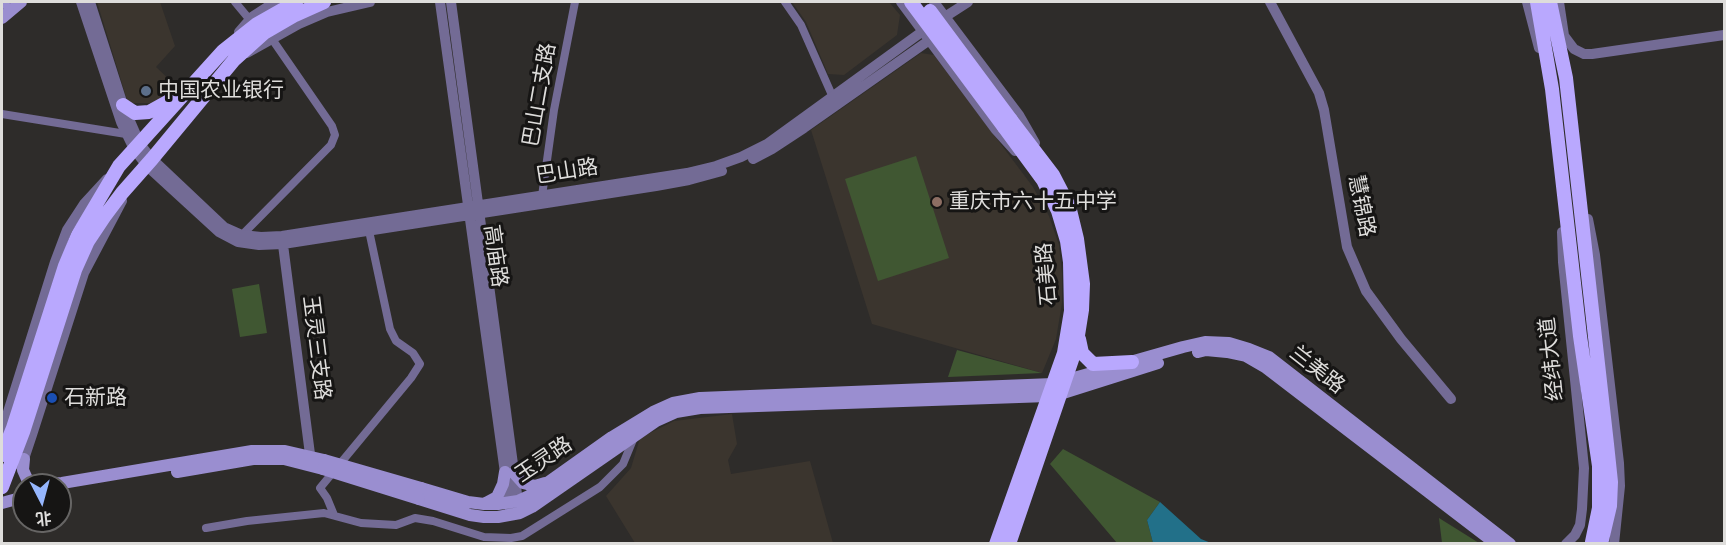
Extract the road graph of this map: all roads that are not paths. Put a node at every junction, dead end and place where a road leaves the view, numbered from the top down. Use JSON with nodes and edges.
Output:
{"nodes":[{"id":1,"x":21,"y":2,"type":"edge"},
{"id":2,"x":81,"y":2,"type":"edge"},
{"id":3,"x":90,"y":2,"type":"edge"},
{"id":4,"x":235,"y":2,"type":"edge"},
{"id":5,"x":275,"y":2,"type":"edge"},
{"id":6,"x":296,"y":2,"type":"edge"},
{"id":7,"x":324,"y":2,"type":"edge"},
{"id":8,"x":370,"y":2,"type":"edge"},
{"id":9,"x":440,"y":2,"type":"edge"},
{"id":10,"x":451,"y":2,"type":"edge"},
{"id":11,"x":575,"y":2,"type":"edge"},
{"id":12,"x":785,"y":2,"type":"edge"},
{"id":13,"x":901,"y":2,"type":"edge"},
{"id":14,"x":911,"y":2,"type":"edge"},
{"id":15,"x":923,"y":2,"type":"edge"},
{"id":16,"x":934,"y":2,"type":"edge"},
{"id":17,"x":968,"y":2,"type":"edge"},
{"id":18,"x":1270,"y":2,"type":"edge"},
{"id":19,"x":1527,"y":2,"type":"edge"},
{"id":20,"x":1537,"y":2,"type":"edge"},
{"id":21,"x":1550,"y":2,"type":"edge"},
{"id":22,"x":1559,"y":2,"type":"edge"},
{"id":23,"x":2,"y":18,"type":"edge"},
{"id":24,"x":250,"y":20,"type":"junction"},
{"id":25,"x":948,"y":21,"type":"junction"},
{"id":26,"x":1725,"y":35,"type":"edge"},
{"id":27,"x":926,"y":36,"type":"junction"},
{"id":28,"x":1565,"y":37,"type":"junction"},
{"id":29,"x":272,"y":39,"type":"junction"},
{"id":30,"x":229,"y":56,"type":"junction"},
{"id":31,"x":1566,"y":78,"type":"junction"},
{"id":32,"x":1552,"y":89,"type":"junction"},
{"id":33,"x":189,"y":90,"type":"junction"},
{"id":34,"x":834,"y":100,"type":"junction"},
{"id":35,"x":123,"y":105,"type":"junction"},
{"id":36,"x":2,"y":114,"type":"edge"},
{"id":37,"x":1008,"y":124,"type":"junction"},
{"id":38,"x":126,"y":134,"type":"junction"},
{"id":39,"x":137,"y":146,"type":"junction"},
{"id":40,"x":150,"y":163,"type":"junction"},
{"id":41,"x":1560,"y":165,"type":"junction"},
{"id":42,"x":1577,"y":165,"type":"junction"},
{"id":43,"x":119,"y":166,"type":"junction"},
{"id":44,"x":1048,"y":177,"type":"junction"},
{"id":45,"x":135,"y":178,"type":"junction"},
{"id":46,"x":542,"y":196,"type":"junction"},
{"id":47,"x":474,"y":210,"type":"junction"},
{"id":48,"x":368,"y":227,"type":"junction"},
{"id":49,"x":242,"y":235,"type":"junction"},
{"id":50,"x":283,"y":240,"type":"junction"},
{"id":51,"x":1079,"y":332,"type":"junction"},
{"id":52,"x":1132,"y":362,"type":"junction"},
{"id":53,"x":1056,"y":389,"type":"junction"},
{"id":54,"x":1451,"y":399,"type":"dead end"},
{"id":55,"x":700,"y":403,"type":"junction"},
{"id":56,"x":2,"y":431,"type":"edge"},
{"id":57,"x":636,"y":434,"type":"junction"},
{"id":58,"x":2,"y":455,"type":"edge"},
{"id":59,"x":24,"y":459,"type":"junction"},
{"id":60,"x":317,"y":463,"type":"junction"},
{"id":61,"x":24,"y":473,"type":"edge"},
{"id":62,"x":510,"y":473,"type":"junction"},
{"id":63,"x":72,"y":481,"type":"edge"},
{"id":64,"x":547,"y":483,"type":"junction"},
{"id":65,"x":2,"y":488,"type":"edge"},
{"id":66,"x":72,"y":490,"type":"edge"},
{"id":67,"x":420,"y":494,"type":"junction"},
{"id":68,"x":484,"y":504,"type":"junction"},
{"id":69,"x":515,"y":508,"type":"junction"},
{"id":70,"x":334,"y":515,"type":"junction"},
{"id":71,"x":206,"y":528,"type":"dead end"},
{"id":72,"x":996,"y":543,"type":"edge"},
{"id":73,"x":1009,"y":543,"type":"edge"},
{"id":74,"x":1496,"y":543,"type":"edge"},
{"id":75,"x":1510,"y":543,"type":"edge"},
{"id":76,"x":1566,"y":543,"type":"edge"},
{"id":77,"x":1597,"y":543,"type":"edge"},
{"id":78,"x":1614,"y":543,"type":"edge"}],
"edges":[{"from":1,"to":23,"type":"main road"},
{"from":2,"to":38,"type":"street"},
{"from":3,"to":35,"type":"street"},
{"from":4,"to":24,"type":"street"},
{"from":5,"to":24,"type":"street"},
{"from":6,"to":30,"type":"main road"},
{"from":7,"to":30,"type":"main road"},
{"from":8,"to":29,"type":"street"},
{"from":9,"to":47,"type":"street","name":"高庙路"},
{"from":10,"to":47,"type":"street","name":"高庙路"},
{"from":11,"to":46,"type":"street","name":"巴山二支路"},
{"from":12,"to":34,"type":"street"},
{"from":13,"to":27,"type":"street"},
{"from":14,"to":37,"type":"main road","name":"石美路","bridge":true},
{"from":15,"to":37,"type":"main road","name":"石美路","bridge":true},
{"from":16,"to":25,"type":"street"},
{"from":17,"to":25,"type":"street","name":"巴山路"},
{"from":18,"to":54,"type":"street","name":"慧锦路"},
{"from":19,"to":32,"type":"street"},
{"from":20,"to":32,"type":"main road","name":"经纬大道"},
{"from":21,"to":31,"type":"main road","name":"经纬大道"},
{"from":22,"to":28,"type":"street"},
{"from":24,"to":30,"type":"street"},
{"from":25,"to":27,"type":"street","name":"巴山路"},
{"from":25,"to":44,"type":"street"},
{"from":26,"to":28,"type":"street"},
{"from":27,"to":34,"type":"street","name":"巴山路"},
{"from":27,"to":44,"type":"street"},
{"from":28,"to":31,"type":"street"},
{"from":29,"to":30,"type":"street"},
{"from":29,"to":49,"type":"street"},
{"from":30,"to":33,"type":"main road"},
{"from":30,"to":40,"type":"main road"},
{"from":31,"to":42,"type":"main road","name":"经纬大道"},
{"from":32,"to":41,"type":"main road","name":"经纬大道"},
{"from":33,"to":35,"type":"main road"},
{"from":33,"to":39,"type":"main road"},
{"from":34,"to":46,"type":"street","name":"巴山路"},
{"from":34,"to":47,"type":"street","name":"巴山路"},
{"from":35,"to":39,"type":"street"},
{"from":36,"to":38,"type":"street"},
{"from":37,"to":44,"type":"main road","name":"石美路"},
{"from":38,"to":39,"type":"street"},
{"from":39,"to":40,"type":"street"},
{"from":39,"to":43,"type":"main road"},
{"from":40,"to":45,"type":"main road"},
{"from":40,"to":49,"type":"street","name":"巴山路"},
{"from":40,"to":50,"type":"street","name":"巴山路"},
{"from":41,"to":76,"type":"street","name":"经纬大道"},
{"from":41,"to":77,"type":"main road","name":"经纬大道"},
{"from":42,"to":77,"type":"main road","name":"经纬大道"},
{"from":42,"to":78,"type":"street","name":"经纬大道"},
{"from":43,"to":56,"type":"street"},
{"from":43,"to":58,"type":"main road"},
{"from":44,"to":51,"type":"main road","name":"石美路"},
{"from":44,"to":53,"type":"main road","name":"石美路"},
{"from":45,"to":59,"type":"street"},
{"from":45,"to":65,"type":"main road"},
{"from":46,"to":47,"type":"street","name":"巴山路"},
{"from":47,"to":48,"type":"street","name":"巴山路"},
{"from":47,"to":62,"type":"street","name":"高庙路"},
{"from":48,"to":50,"type":"street","name":"巴山路"},
{"from":48,"to":70,"type":"street"},
{"from":49,"to":50,"type":"street","name":"巴山路"},
{"from":50,"to":60,"type":"street","name":"玉灵三支路"},
{"from":51,"to":52,"type":"main road"},
{"from":51,"to":53,"type":"main road","name":"石美路"},
{"from":52,"to":53,"type":"main road","name":"兰美路"},
{"from":52,"to":75,"type":"main road","name":"兰美路"},
{"from":53,"to":55,"type":"main road","name":"玉灵路"},
{"from":53,"to":72,"type":"main road","name":"石美路"},
{"from":53,"to":73,"type":"main road","name":"石美路"},
{"from":53,"to":74,"type":"main road","name":"兰美路"},
{"from":55,"to":57,"type":"main road","name":"玉灵路"},
{"from":55,"to":64,"type":"main road","name":"玉灵路"},
{"from":57,"to":69,"type":"main road","name":"玉灵路"},
{"from":57,"to":70,"type":"street"},
{"from":59,"to":61,"type":"main road","name":"玉灵路"},
{"from":59,"to":65,"type":"street"},
{"from":60,"to":63,"type":"main road","name":"玉灵路"},
{"from":60,"to":66,"type":"main road","name":"玉灵路"},
{"from":60,"to":67,"type":"main road","name":"玉灵路","bridge":true},
{"from":62,"to":64,"type":"main road"},
{"from":62,"to":68,"type":"main road"},
{"from":62,"to":69,"type":"street","name":"高庙路"},
{"from":64,"to":69,"type":"main road","name":"玉灵路"},
{"from":67,"to":68,"type":"main road","name":"玉灵路"},
{"from":67,"to":69,"type":"main road","name":"玉灵路"},
{"from":68,"to":69,"type":"main road","name":"玉灵路"},
{"from":70,"to":71,"type":"street"}]}
